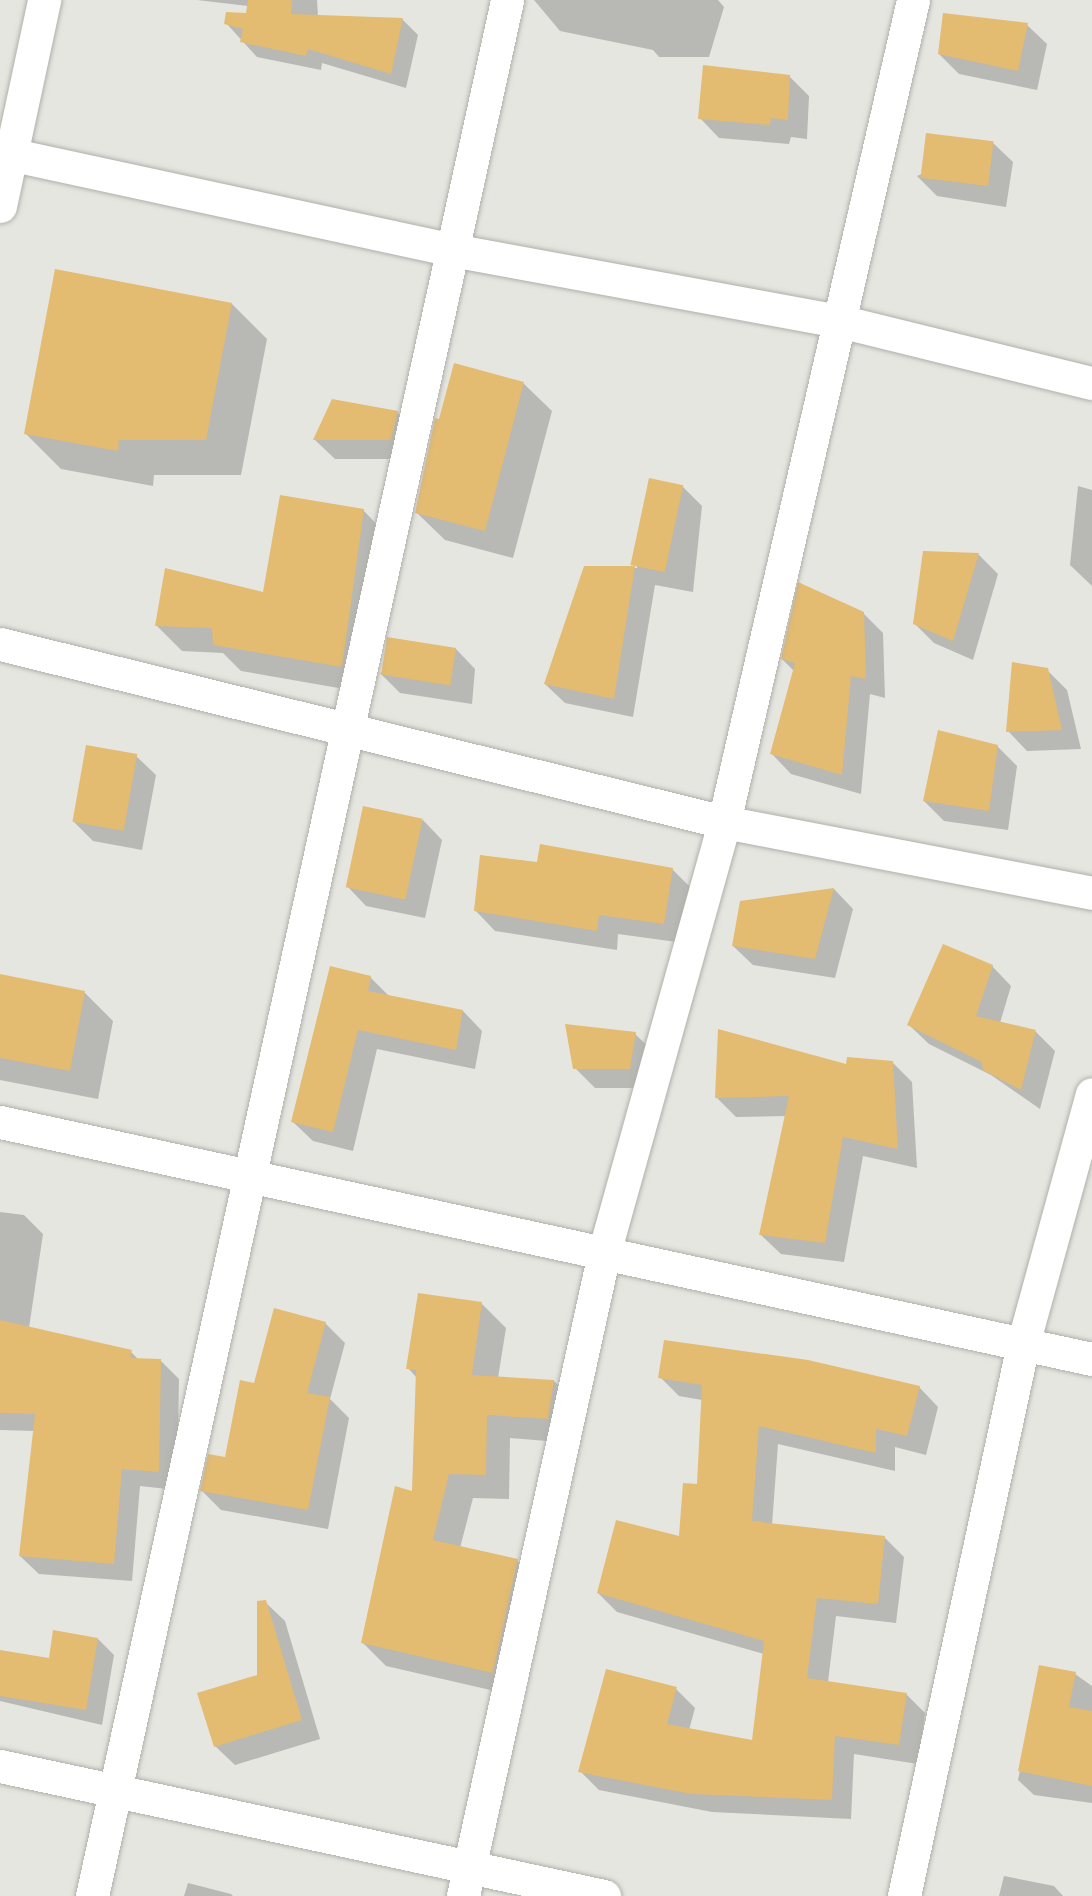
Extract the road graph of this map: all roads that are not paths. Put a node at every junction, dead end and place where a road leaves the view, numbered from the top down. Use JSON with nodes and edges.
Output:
{"nodes":[{"id":1,"x":45,"y":0,"type":"edge"},
{"id":2,"x":507,"y":0,"type":"edge"},
{"id":3,"x":913,"y":0,"type":"edge"},
{"id":4,"x":6,"y":153,"type":"edge"},
{"id":5,"x":0,"y":206,"type":"edge"},
{"id":6,"x":452,"y":250,"type":"junction"},
{"id":7,"x":839,"y":321,"type":"junction"},
{"id":8,"x":1092,"y":383,"type":"edge"},
{"id":9,"x":0,"y":644,"type":"edge"},
{"id":10,"x":347,"y":731,"type":"junction"},
{"id":11,"x":724,"y":822,"type":"junction"},
{"id":12,"x":1092,"y":893,"type":"edge"},
{"id":13,"x":1092,"y":1094,"type":"edge"},
{"id":14,"x":0,"y":1122,"type":"edge"},
{"id":15,"x":250,"y":1176,"type":"junction"},
{"id":16,"x":604,"y":1253,"type":"junction"},
{"id":17,"x":1023,"y":1344,"type":"junction"},
{"id":18,"x":1092,"y":1359,"type":"edge"},
{"id":19,"x":0,"y":1766,"type":"edge"},
{"id":20,"x":115,"y":1791,"type":"junction"},
{"id":21,"x":467,"y":1882,"type":"edge"},
{"id":22,"x":92,"y":1896,"type":"edge"},
{"id":23,"x":604,"y":1896,"type":"edge"},
{"id":24,"x":904,"y":1896,"type":"edge"}],
"edges":[{"from":1,"to":4,"type":"street"},
{"from":2,"to":6,"type":"street"},
{"from":3,"to":7,"type":"street"},
{"from":4,"to":5,"type":"street"},
{"from":4,"to":6,"type":"street"},
{"from":6,"to":7,"type":"street"},
{"from":6,"to":10,"type":"street"},
{"from":7,"to":8,"type":"street"},
{"from":7,"to":11,"type":"street"},
{"from":9,"to":10,"type":"street"},
{"from":10,"to":11,"type":"street"},
{"from":10,"to":15,"type":"street"},
{"from":11,"to":12,"type":"street"},
{"from":11,"to":16,"type":"street"},
{"from":13,"to":17,"type":"street"},
{"from":14,"to":15,"type":"street"},
{"from":15,"to":16,"type":"street"},
{"from":15,"to":20,"type":"street"},
{"from":16,"to":17,"type":"street"},
{"from":16,"to":21,"type":"street"},
{"from":17,"to":18,"type":"street"},
{"from":17,"to":24,"type":"street"},
{"from":19,"to":20,"type":"street"},
{"from":20,"to":21,"type":"street"},
{"from":20,"to":22,"type":"street"},
{"from":21,"to":23,"type":"street"}]}
